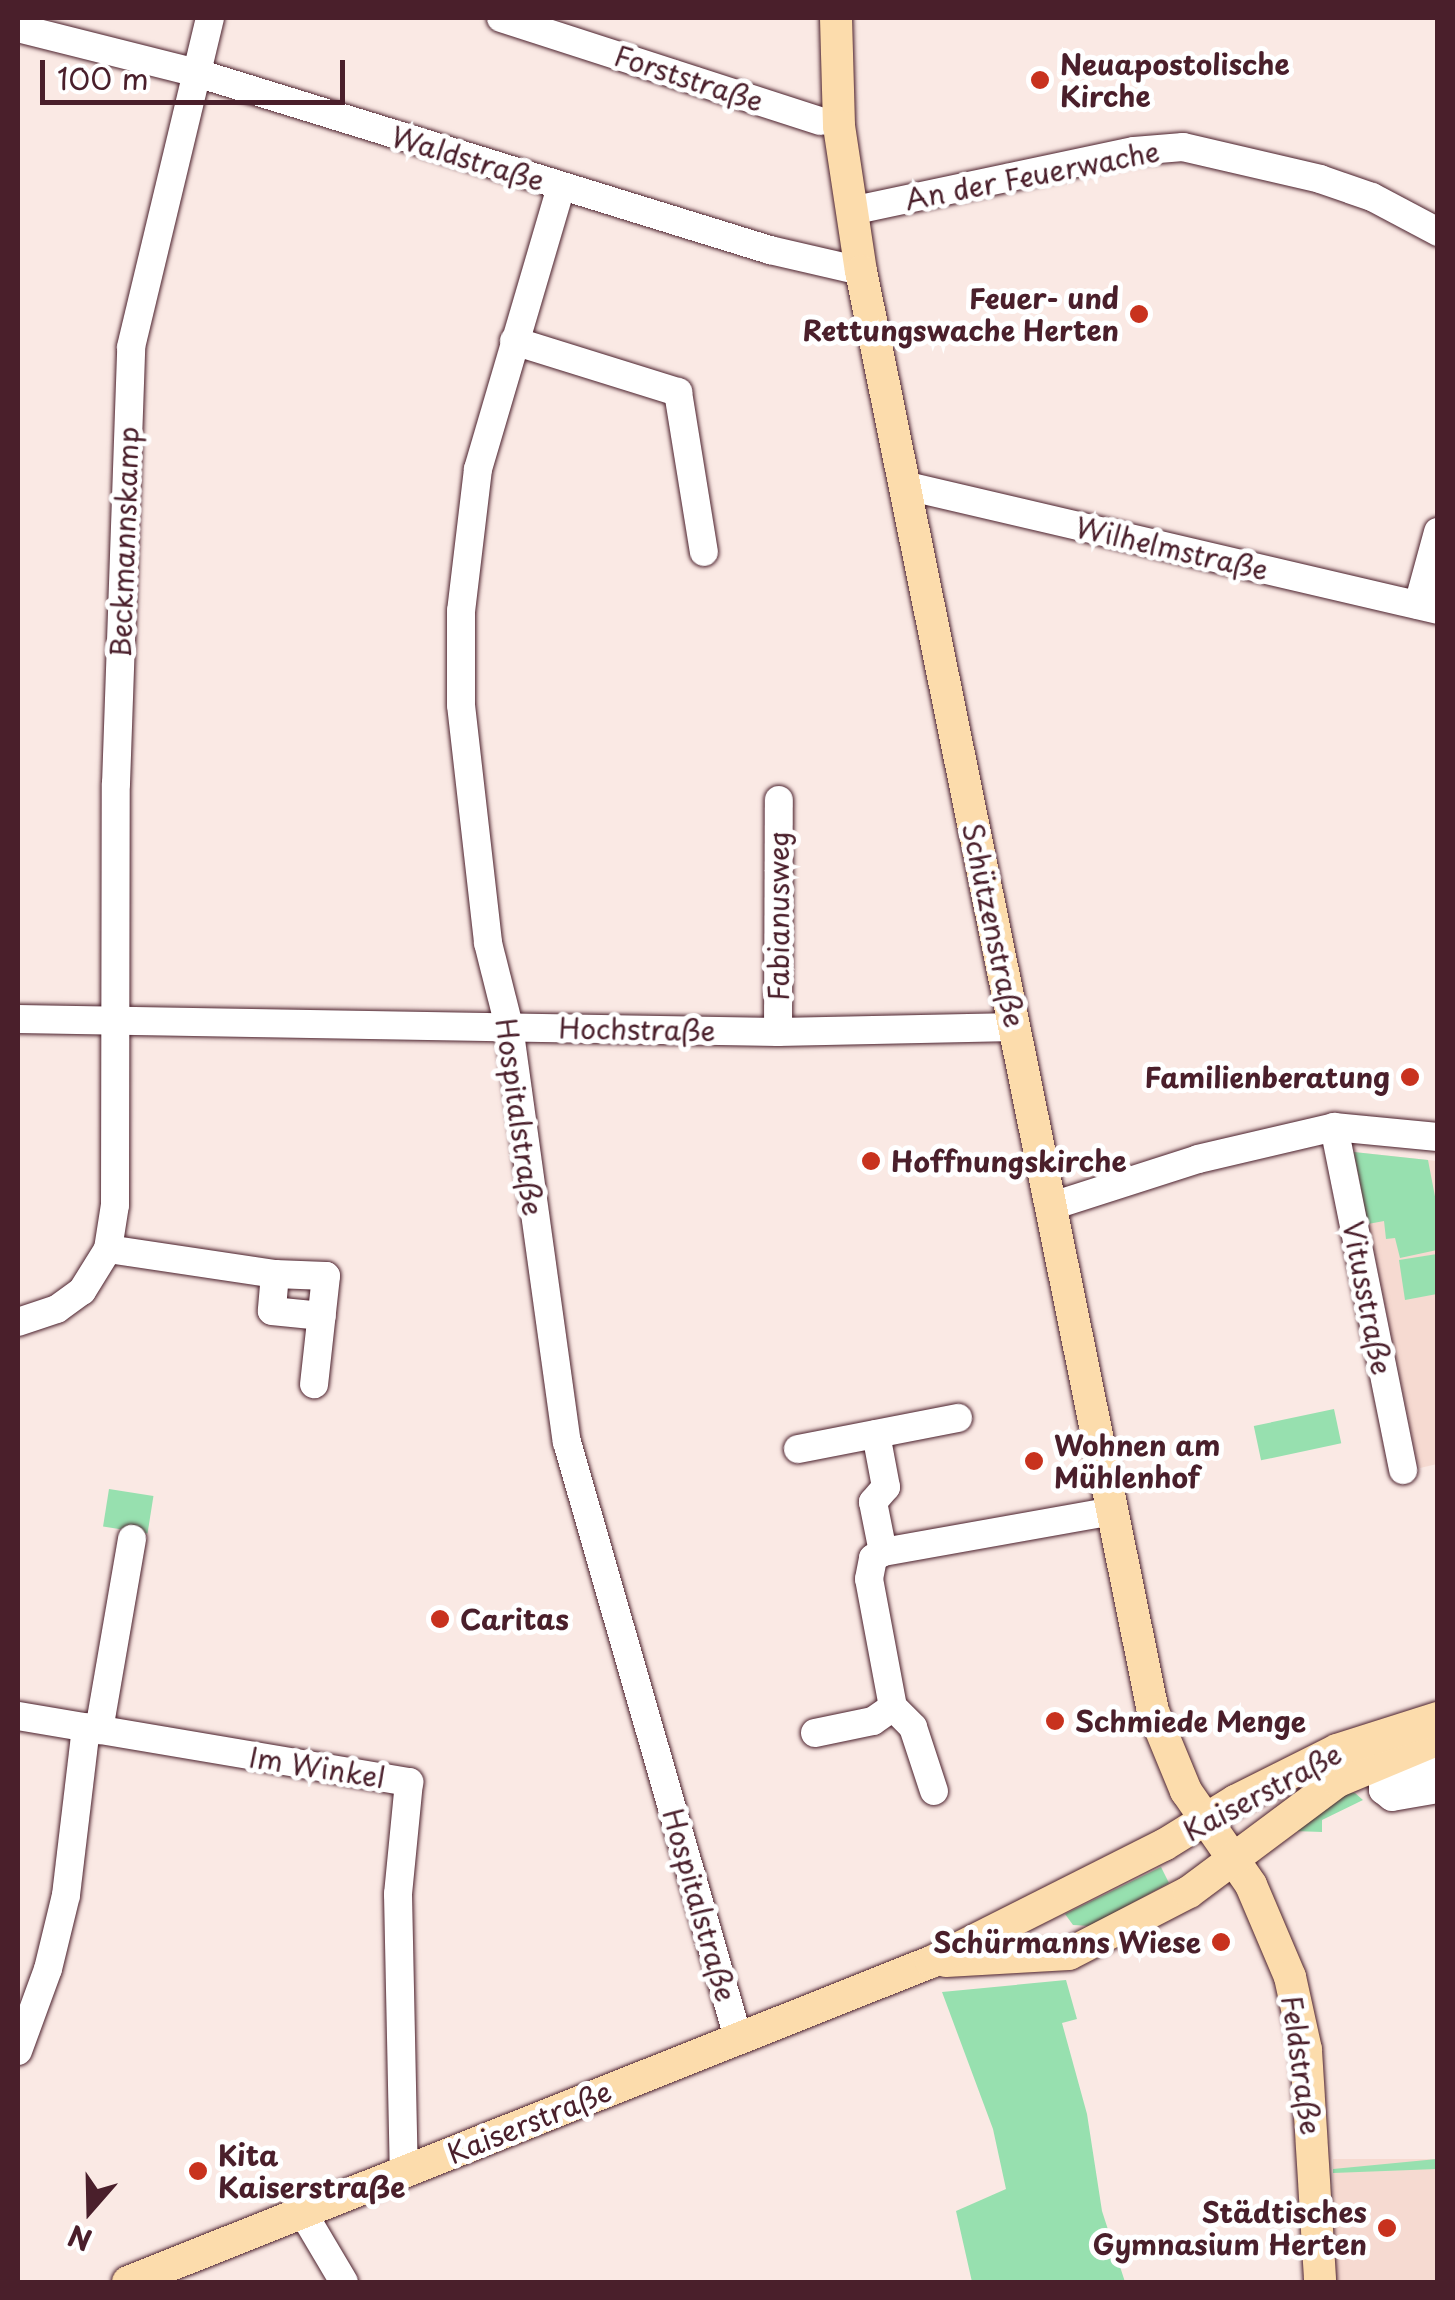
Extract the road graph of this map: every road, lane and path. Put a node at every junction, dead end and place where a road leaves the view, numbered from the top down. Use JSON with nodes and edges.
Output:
{"nodes":[{"id":1,"x":210,"y":18,"type":"edge"},
{"id":2,"x":501,"y":18,"type":"edge"},
{"id":3,"x":836,"y":18,"type":"edge"},
{"id":4,"x":18,"y":28,"type":"edge"},
{"id":5,"x":197,"y":73,"type":"junction"},
{"id":6,"x":820,"y":121,"type":"dead end"},
{"id":7,"x":561,"y":187,"type":"junction"},
{"id":8,"x":851,"y":211,"type":"junction"},
{"id":9,"x":1438,"y":232,"type":"edge"},
{"id":10,"x":861,"y":271,"type":"junction"},
{"id":11,"x":514,"y":340,"type":"junction"},
{"id":12,"x":906,"y":486,"type":"junction"},
{"id":13,"x":1438,"y":532,"type":"edge"},
{"id":14,"x":704,"y":552,"type":"dead end"},
{"id":15,"x":1428,"y":608,"type":"edge"},
{"id":16,"x":779,"y":800,"type":"dead end"},
{"id":17,"x":18,"y":1019,"type":"edge"},
{"id":18,"x":117,"y":1019,"type":"junction"},
{"id":19,"x":509,"y":1026,"type":"junction"},
{"id":20,"x":1016,"y":1027,"type":"junction"},
{"id":21,"x":778,"y":1032,"type":"junction"},
{"id":22,"x":1334,"y":1127,"type":"junction"},
{"id":23,"x":1438,"y":1137,"type":"edge"},
{"id":24,"x":1052,"y":1206,"type":"junction"},
{"id":25,"x":108,"y":1249,"type":"junction"},
{"id":26,"x":275,"y":1274,"type":"junction"},
{"id":27,"x":322,"y":1316,"type":"junction"},
{"id":28,"x":18,"y":1322,"type":"edge"},
{"id":29,"x":314,"y":1384,"type":"dead end"},
{"id":30,"x":958,"y":1418,"type":"dead end"},
{"id":31,"x":876,"y":1434,"type":"junction"},
{"id":32,"x":798,"y":1449,"type":"dead end"},
{"id":33,"x":1403,"y":1470,"type":"dead end"},
{"id":34,"x":1112,"y":1511,"type":"junction"},
{"id":35,"x":132,"y":1538,"type":"dead end"},
{"id":36,"x":883,"y":1552,"type":"junction"},
{"id":37,"x":892,"y":1707,"type":"junction"},
{"id":38,"x":18,"y":1716,"type":"edge"},
{"id":39,"x":1438,"y":1718,"type":"edge"},
{"id":40,"x":93,"y":1729,"type":"junction"},
{"id":41,"x":815,"y":1733,"type":"dead end"},
{"id":42,"x":1438,"y":1740,"type":"edge"},
{"id":43,"x":1438,"y":1762,"type":"edge"},
{"id":44,"x":1438,"y":1789,"type":"edge"},
{"id":45,"x":934,"y":1791,"type":"dead end"},
{"id":46,"x":1205,"y":1820,"type":"junction"},
{"id":47,"x":1232,"y":1861,"type":"junction"},
{"id":48,"x":931,"y":1962,"type":"junction"},
{"id":49,"x":738,"y":2038,"type":"junction"},
{"id":50,"x":18,"y":2051,"type":"edge"},
{"id":51,"x":404,"y":2172,"type":"junction"},
{"id":52,"x":303,"y":2213,"type":"junction"},
{"id":53,"x":128,"y":2282,"type":"edge"},
{"id":54,"x":344,"y":2282,"type":"edge"},
{"id":55,"x":1320,"y":2282,"type":"edge"}],
"edges":[{"from":1,"to":5,"type":"street"},
{"from":2,"to":6,"type":"street","name":"Forststraße"},
{"from":3,"to":8,"type":"main road","name":"Schützenstraße"},
{"from":4,"to":5,"type":"street","name":"Waldstraße"},
{"from":5,"to":7,"type":"street","name":"Waldstraße"},
{"from":5,"to":18,"type":"street","name":"Beckmannskamp"},
{"from":7,"to":10,"type":"street","name":"Waldstraße"},
{"from":7,"to":11,"type":"street","name":"Hospitalstraße"},
{"from":8,"to":9,"type":"street","name":"An der Feuerwache"},
{"from":8,"to":10,"type":"main road","name":"Schützenstraße"},
{"from":10,"to":12,"type":"main road","name":"Schützenstraße"},
{"from":11,"to":14,"type":"street"},
{"from":11,"to":19,"type":"street","name":"Hospitalstraße"},
{"from":12,"to":15,"type":"street","name":"Wilhelmstraße"},
{"from":12,"to":20,"type":"main road","name":"Schützenstraße"},
{"from":13,"to":15,"type":"street"},
{"from":16,"to":21,"type":"street","name":"Fabianusweg"},
{"from":17,"to":18,"type":"street","name":"Hochstraße"},
{"from":18,"to":19,"type":"street","name":"Hochstraße"},
{"from":18,"to":25,"type":"street","name":"Beckmannskamp"},
{"from":19,"to":21,"type":"street","name":"Hochstraße"},
{"from":19,"to":49,"type":"street","name":"Hospitalstraße"},
{"from":20,"to":21,"type":"street","name":"Hochstraße"},
{"from":20,"to":24,"type":"main road","name":"Schützenstraße"},
{"from":22,"to":23,"type":"street"},
{"from":22,"to":24,"type":"street"},
{"from":22,"to":33,"type":"street","name":"Vitusstraße"},
{"from":24,"to":34,"type":"main road","name":"Schützenstraße"},
{"from":25,"to":26,"type":"street"},
{"from":25,"to":28,"type":"street"},
{"from":26,"to":27,"type":"street"},
{"from":26,"to":27,"type":"street"},
{"from":27,"to":29,"type":"street"},
{"from":30,"to":31,"type":"street"},
{"from":31,"to":32,"type":"street"},
{"from":31,"to":36,"type":"street"},
{"from":34,"to":36,"type":"street"},
{"from":34,"to":46,"type":"main road","name":"Schützenstraße"},
{"from":35,"to":40,"type":"street"},
{"from":36,"to":37,"type":"street"},
{"from":37,"to":41,"type":"street"},
{"from":37,"to":45,"type":"street"},
{"from":38,"to":40,"type":"street","name":"Im Winkel"},
{"from":39,"to":46,"type":"main road","name":"Kaiserstraße"},
{"from":40,"to":50,"type":"street"},
{"from":40,"to":51,"type":"street","name":"Im Winkel"},
{"from":42,"to":47,"type":"main road","name":"Kaiserstraße"},
{"from":43,"to":44,"type":"street"},
{"from":46,"to":47,"type":"main road","name":"Feldstraße"},
{"from":46,"to":48,"type":"main road","name":"Kaiserstraße"},
{"from":47,"to":48,"type":"main road","name":"Kaiserstraße"},
{"from":47,"to":55,"type":"main road","name":"Feldstraße"},
{"from":48,"to":49,"type":"main road","name":"Kaiserstraße"},
{"from":49,"to":51,"type":"main road","name":"Kaiserstraße"},
{"from":51,"to":52,"type":"main road","name":"Kaiserstraße"},
{"from":52,"to":53,"type":"main road","name":"Kaiserstraße"},
{"from":52,"to":54,"type":"street"}]}
